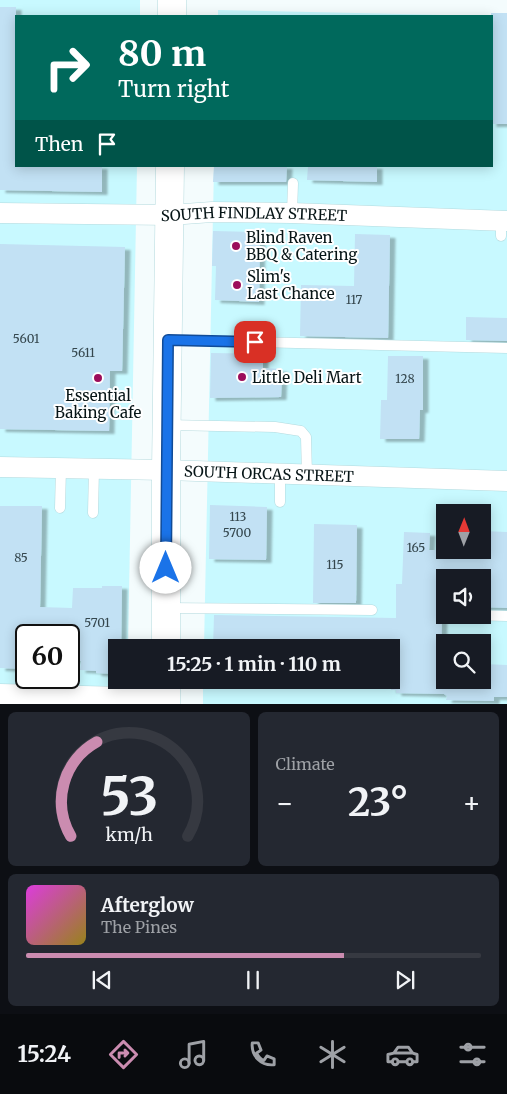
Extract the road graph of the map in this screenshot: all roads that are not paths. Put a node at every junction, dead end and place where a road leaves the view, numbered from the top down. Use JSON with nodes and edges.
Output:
{"nodes":[{"id":1,"x":172,"y":0,"type":"edge"},
{"id":2,"x":172,"y":15,"type":"edge"},
{"id":3,"x":170,"y":167,"type":"edge"},
{"id":4,"x":293,"y":183,"type":"dead end"},
{"id":5,"x":0,"y":213,"type":"edge"},
{"id":6,"x":292,"y":213,"type":"junction"},
{"id":7,"x":170,"y":215,"type":"junction"},
{"id":8,"x":503,"y":226,"type":"edge"},
{"id":9,"x":168,"y":340,"type":"junction"},
{"id":10,"x":507,"y":348,"type":"edge"},
{"id":11,"x":166,"y":425,"type":"junction"},
{"id":12,"x":0,"y":467,"type":"edge"},
{"id":13,"x":60,"y":468,"type":"junction"},
{"id":14,"x":94,"y":469,"type":"junction"},
{"id":15,"x":166,"y":470,"type":"junction"},
{"id":16,"x":280,"y":474,"type":"junction"},
{"id":17,"x":307,"y":475,"type":"junction"},
{"id":18,"x":507,"y":481,"type":"edge"},
{"id":19,"x":280,"y":502,"type":"dead end"},
{"id":20,"x":60,"y":508,"type":"dead end"},
{"id":21,"x":94,"y":513,"type":"dead end"},
{"id":22,"x":165,"y":608,"type":"junction"},
{"id":23,"x":372,"y":610,"type":"dead end"},
{"id":24,"x":491,"y":616,"type":"edge"},
{"id":25,"x":507,"y":616,"type":"edge"},
{"id":26,"x":166,"y":639,"type":"edge"},
{"id":27,"x":39,"y":689,"type":"edge"},
{"id":28,"x":80,"y":689,"type":"edge"},
{"id":29,"x":0,"y":694,"type":"edge"},
{"id":30,"x":166,"y":694,"type":"edge"}],
"edges":[{"from":1,"to":2,"type":"main road"},
{"from":3,"to":7,"type":"main road"},
{"from":4,"to":6,"type":"lane"},
{"from":5,"to":7,"type":"street","name":"SOUTH FINDLAY STREET"},
{"from":6,"to":7,"type":"street","name":"SOUTH FINDLAY STREET"},
{"from":6,"to":8,"type":"street","name":"SOUTH FINDLAY STREET"},
{"from":7,"to":9,"type":"main road"},
{"from":9,"to":10,"type":"lane"},
{"from":9,"to":11,"type":"main road"},
{"from":11,"to":15,"type":"main road"},
{"from":11,"to":17,"type":"lane"},
{"from":12,"to":13,"type":"street","name":"SOUTH ORCAS STREET"},
{"from":13,"to":14,"type":"street","name":"SOUTH ORCAS STREET"},
{"from":13,"to":20,"type":"lane"},
{"from":14,"to":15,"type":"street","name":"SOUTH ORCAS STREET"},
{"from":14,"to":21,"type":"lane"},
{"from":15,"to":16,"type":"street","name":"SOUTH ORCAS STREET"},
{"from":15,"to":22,"type":"main road"},
{"from":16,"to":17,"type":"street","name":"SOUTH ORCAS STREET"},
{"from":16,"to":19,"type":"lane"},
{"from":17,"to":18,"type":"street","name":"SOUTH ORCAS STREET"},
{"from":22,"to":23,"type":"lane"},
{"from":22,"to":26,"type":"main road"},
{"from":24,"to":25,"type":"lane"},
{"from":27,"to":29,"type":"street"},
{"from":28,"to":30,"type":"street"}]}
